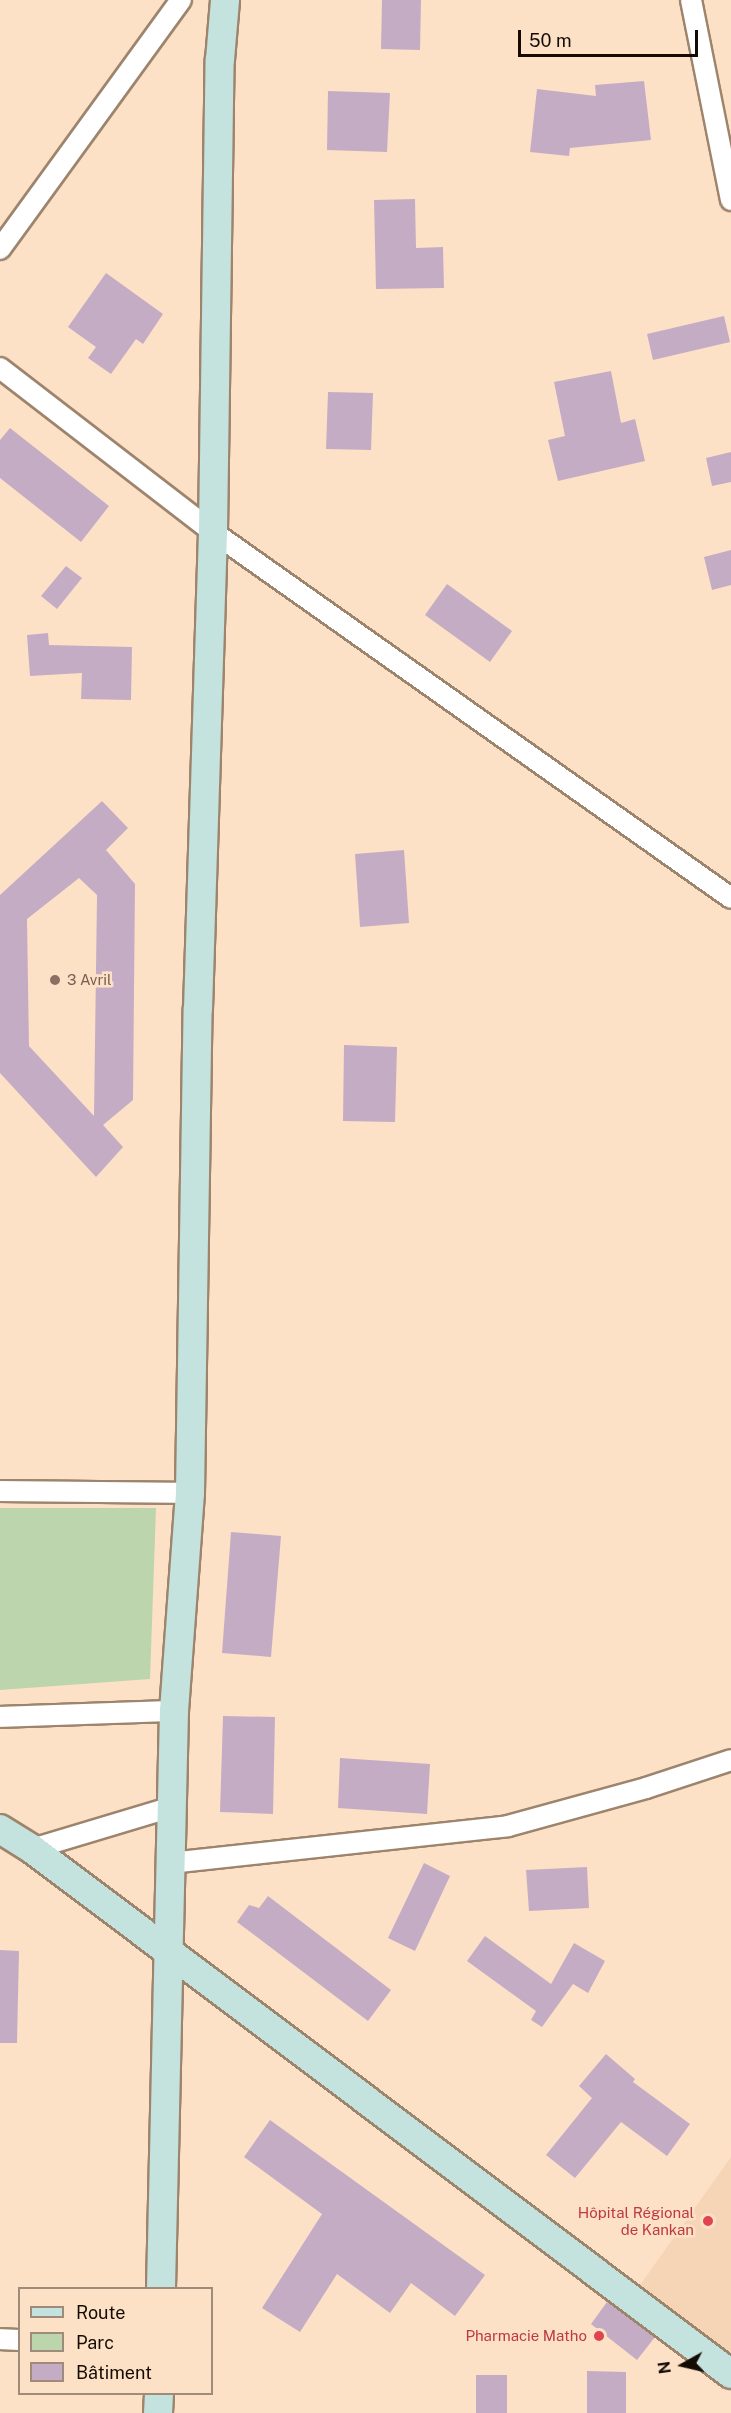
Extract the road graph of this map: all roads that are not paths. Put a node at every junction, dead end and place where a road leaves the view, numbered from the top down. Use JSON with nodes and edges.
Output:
{"nodes":[{"id":1,"x":181,"y":0,"type":"edge"},
{"id":2,"x":205,"y":0,"type":"edge"},
{"id":3,"x":225,"y":0,"type":"edge"},
{"id":4,"x":691,"y":0,"type":"edge"},
{"id":5,"x":220,"y":60,"type":"junction"},
{"id":6,"x":731,"y":200,"type":"edge"},
{"id":7,"x":0,"y":249,"type":"edge"},
{"id":8,"x":0,"y":368,"type":"edge"},
{"id":9,"x":213,"y":532,"type":"junction"},
{"id":10,"x":731,"y":898,"type":"edge"},
{"id":11,"x":0,"y":1491,"type":"edge"},
{"id":12,"x":190,"y":1493,"type":"junction"},
{"id":13,"x":174,"y":1711,"type":"junction"},
{"id":14,"x":0,"y":1717,"type":"edge"},
{"id":15,"x":731,"y":1760,"type":"edge"},
{"id":16,"x":172,"y":1807,"type":"junction"},
{"id":17,"x":0,"y":1829,"type":"edge"},
{"id":18,"x":32,"y":1849,"type":"junction"},
{"id":19,"x":170,"y":1863,"type":"junction"},
{"id":20,"x":167,"y":1950,"type":"junction"},
{"id":21,"x":161,"y":2287,"type":"edge"},
{"id":22,"x":0,"y":2339,"type":"edge"},
{"id":23,"x":18,"y":2340,"type":"edge"},
{"id":24,"x":731,"y":2374,"type":"edge"},
{"id":25,"x":159,"y":2395,"type":"edge"},
{"id":26,"x":158,"y":2413,"type":"edge"}],
"edges":[{"from":1,"to":7,"type":"street"},
{"from":2,"to":5,"type":"main road"},
{"from":3,"to":5,"type":"main road"},
{"from":4,"to":6,"type":"street"},
{"from":5,"to":9,"type":"main road"},
{"from":8,"to":9,"type":"street"},
{"from":9,"to":10,"type":"street"},
{"from":9,"to":12,"type":"main road"},
{"from":11,"to":12,"type":"street"},
{"from":12,"to":13,"type":"main road"},
{"from":13,"to":14,"type":"street"},
{"from":13,"to":16,"type":"main road"},
{"from":15,"to":19,"type":"street"},
{"from":16,"to":18,"type":"street"},
{"from":16,"to":19,"type":"main road"},
{"from":17,"to":18,"type":"main road"},
{"from":18,"to":20,"type":"main road"},
{"from":19,"to":20,"type":"main road"},
{"from":20,"to":21,"type":"main road"},
{"from":20,"to":24,"type":"main road"},
{"from":22,"to":23,"type":"street"},
{"from":25,"to":26,"type":"main road"}]}
